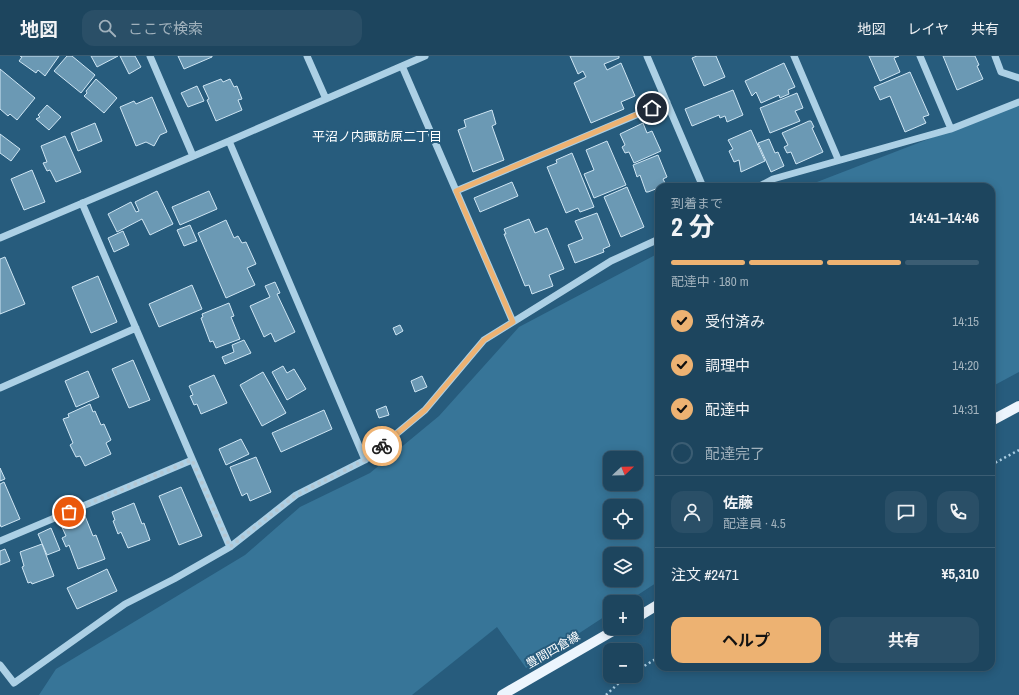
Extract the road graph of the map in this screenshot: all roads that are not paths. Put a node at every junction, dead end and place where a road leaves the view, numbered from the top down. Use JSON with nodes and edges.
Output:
{"nodes":[{"id":1,"x":150,"y":56,"type":"edge"},
{"id":2,"x":307,"y":56,"type":"edge"},
{"id":3,"x":425,"y":56,"type":"edge"},
{"id":4,"x":647,"y":56,"type":"edge"},
{"id":5,"x":794,"y":56,"type":"edge"},
{"id":6,"x":920,"y":56,"type":"edge"},
{"id":7,"x":994,"y":56,"type":"edge"},
{"id":8,"x":402,"y":66,"type":"junction"},
{"id":9,"x":1019,"y":78,"type":"edge"},
{"id":10,"x":326,"y":99,"type":"junction"},
{"id":11,"x":667,"y":102,"type":"junction"},
{"id":12,"x":1019,"y":102,"type":"edge"},
{"id":13,"x":951,"y":129,"type":"junction"},
{"id":14,"x":229,"y":141,"type":"junction"},
{"id":15,"x":193,"y":156,"type":"junction"},
{"id":16,"x":838,"y":159,"type":"junction"},
{"id":17,"x":701,"y":183,"type":"edge"},
{"id":18,"x":765,"y":183,"type":"edge"},
{"id":19,"x":456,"y":191,"type":"junction"},
{"id":20,"x":82,"y":203,"type":"junction"},
{"id":21,"x":0,"y":238,"type":"edge"},
{"id":22,"x":655,"y":240,"type":"edge"},
{"id":23,"x":513,"y":322,"type":"junction"},
{"id":24,"x":136,"y":328,"type":"junction"},
{"id":25,"x":0,"y":388,"type":"edge"},
{"id":26,"x":1019,"y":406,"type":"edge"},
{"id":27,"x":995,"y":419,"type":"edge"},
{"id":28,"x":192,"y":460,"type":"junction"},
{"id":29,"x":365,"y":460,"type":"junction"},
{"id":30,"x":0,"y":541,"type":"edge"},
{"id":31,"x":230,"y":547,"type":"junction"},
{"id":32,"x":655,"y":606,"type":"edge"},
{"id":33,"x":643,"y":614,"type":"edge"},
{"id":34,"x":606,"y":635,"type":"edge"},
{"id":35,"x":0,"y":665,"type":"edge"},
{"id":36,"x":502,"y":695,"type":"edge"}],
"edges":[{"from":1,"to":15,"type":"street"},
{"from":2,"to":10,"type":"street"},
{"from":3,"to":8,"type":"street"},
{"from":4,"to":11,"type":"street"},
{"from":5,"to":16,"type":"street"},
{"from":6,"to":13,"type":"street"},
{"from":7,"to":9,"type":"street"},
{"from":8,"to":10,"type":"street"},
{"from":8,"to":19,"type":"street"},
{"from":10,"to":14,"type":"street"},
{"from":11,"to":17,"type":"street"},
{"from":11,"to":19,"type":"street"},
{"from":12,"to":13,"type":"street"},
{"from":13,"to":16,"type":"street"},
{"from":14,"to":15,"type":"street"},
{"from":14,"to":29,"type":"street"},
{"from":15,"to":20,"type":"street"},
{"from":16,"to":18,"type":"street"},
{"from":19,"to":23,"type":"street"},
{"from":20,"to":21,"type":"street"},
{"from":20,"to":24,"type":"street"},
{"from":22,"to":23,"type":"street"},
{"from":23,"to":29,"type":"street"},
{"from":24,"to":25,"type":"street"},
{"from":24,"to":28,"type":"street"},
{"from":26,"to":27,"type":"main road"},
{"from":28,"to":30,"type":"street"},
{"from":28,"to":31,"type":"street"},
{"from":29,"to":31,"type":"street"},
{"from":31,"to":35,"type":"street"},
{"from":32,"to":33,"type":"main road"},
{"from":34,"to":36,"type":"main road","name":"豊間四倉線"}]}
